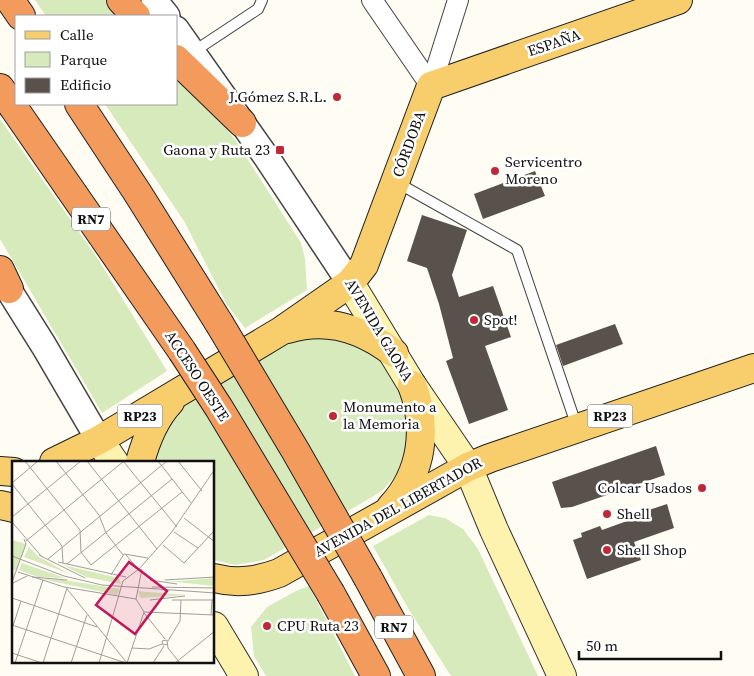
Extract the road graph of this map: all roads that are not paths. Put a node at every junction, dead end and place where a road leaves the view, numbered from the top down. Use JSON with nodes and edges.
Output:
{"nodes":[{"id":1,"x":10,"y":0,"type":"edge"},
{"id":2,"x":121,"y":0,"type":"edge"},
{"id":3,"x":154,"y":0,"type":"edge"},
{"id":4,"x":262,"y":0,"type":"edge"},
{"id":5,"x":372,"y":0,"type":"edge"},
{"id":6,"x":458,"y":0,"type":"edge"},
{"id":7,"x":678,"y":0,"type":"edge"},
{"id":8,"x":20,"y":15,"type":"edge"},
{"id":9,"x":135,"y":15,"type":"edge"},
{"id":10,"x":166,"y":15,"type":"edge"},
{"id":11,"x":178,"y":35,"type":"edge"},
{"id":12,"x":185,"y":55,"type":"edge"},
{"id":13,"x":431,"y":86,"type":"junction"},
{"id":14,"x":0,"y":88,"type":"edge"},
{"id":15,"x":80,"y":105,"type":"edge"},
{"id":16,"x":242,"y":123,"type":"joint"},
{"id":17,"x":396,"y":181,"type":"junction"},
{"id":18,"x":3,"y":278,"type":"edge"},
{"id":19,"x":350,"y":283,"type":"junction"},
{"id":20,"x":281,"y":330,"type":"junction"},
{"id":21,"x":394,"y":353,"type":"junction"},
{"id":22,"x":754,"y":368,"type":"edge"},
{"id":23,"x":412,"y":385,"type":"junction"},
{"id":24,"x":180,"y":392,"type":"junction"},
{"id":25,"x":578,"y":428,"type":"junction"},
{"id":26,"x":106,"y":451,"type":"edge"},
{"id":27,"x":59,"y":461,"type":"edge"},
{"id":28,"x":140,"y":461,"type":"edge"},
{"id":29,"x":468,"y":467,"type":"junction"},
{"id":30,"x":385,"y":513,"type":"junction"},
{"id":31,"x":215,"y":578,"type":"edge"},
{"id":32,"x":215,"y":628,"type":"edge"},
{"id":33,"x":244,"y":676,"type":"edge"},
{"id":34,"x":376,"y":676,"type":"edge"},
{"id":35,"x":421,"y":676,"type":"edge"},
{"id":36,"x":562,"y":676,"type":"edge"}],
"edges":[{"from":1,"to":8,"type":"highway"},
{"from":2,"to":9,"type":"highway"},
{"from":3,"to":10,"type":"street"},
{"from":4,"to":12,"type":"lane"},
{"from":5,"to":13,"type":"street"},
{"from":6,"to":13,"type":"street","name":"CÓRDOBA"},
{"from":7,"to":13,"type":"main road","name":"ESPAÑA"},
{"from":11,"to":12,"type":"street"},
{"from":12,"to":16,"type":"highway"},
{"from":13,"to":17,"type":"main road","name":"CÓRDOBA","number":"RP23"},
{"from":14,"to":34,"type":"highway","name":"ACCESO OESTE","number":"RN7","bridge":true},
{"from":15,"to":35,"type":"highway","number":"RN7","bridge":true},
{"from":16,"to":19,"type":"street","name":"AVENIDA GAONA"},
{"from":17,"to":19,"type":"main road","name":"CÓRDOBA","number":"RP23"},
{"from":17,"to":25,"type":"lane"},
{"from":18,"to":26,"type":"street"},
{"from":19,"to":20,"type":"main road","number":"RP23"},
{"from":19,"to":21,"type":"main road","name":"AVENIDA GAONA"},
{"from":20,"to":21,"type":"main road"},
{"from":20,"to":24,"type":"main road","number":"RP23"},
{"from":21,"to":23,"type":"main road","name":"AVENIDA GAONA"},
{"from":22,"to":25,"type":"main road","name":"AVENIDA DEL LIBERTADOR","number":"RP23"},
{"from":23,"to":29,"type":"main road","name":"AVENIDA GAONA"},
{"from":23,"to":30,"type":"main road"},
{"from":24,"to":26,"type":"main road","number":"RP23"},
{"from":24,"to":28,"type":"main road"},
{"from":25,"to":29,"type":"main road","name":"AVENIDA DEL LIBERTADOR","number":"RP23"},
{"from":26,"to":27,"type":"main road","number":"RP23"},
{"from":29,"to":30,"type":"main road","name":"AVENIDA DEL LIBERTADOR","number":"RP23"},
{"from":29,"to":36,"type":"main road","name":"AVENIDA GAONA"},
{"from":30,"to":31,"type":"main road","name":"AVENIDA DEL LIBERTADOR","number":"RP23"},
{"from":32,"to":33,"type":"main road"}]}
